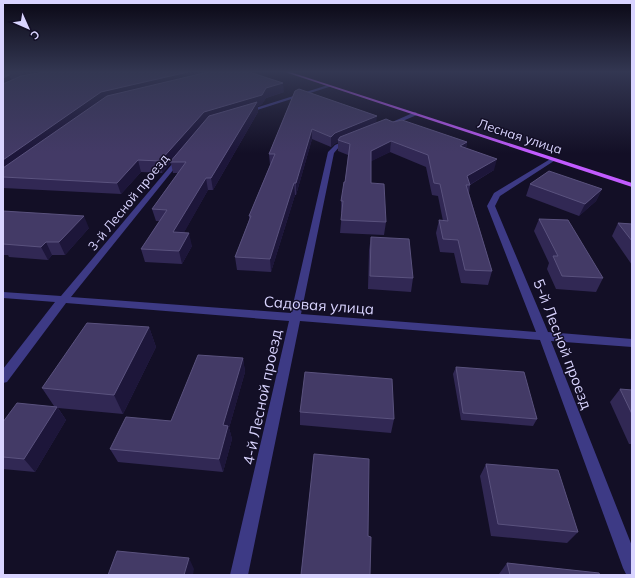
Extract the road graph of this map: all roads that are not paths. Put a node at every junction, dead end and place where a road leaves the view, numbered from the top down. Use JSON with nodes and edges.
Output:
{"nodes":[{"id":1,"x":288,"y":99,"type":"edge"},
{"id":2,"x":369,"y":99,"type":"edge"},
{"id":3,"x":239,"y":114,"type":"edge"},
{"id":4,"x":415,"y":114,"type":"junction"},
{"id":5,"x":372,"y":131,"type":"edge"},
{"id":6,"x":358,"y":137,"type":"edge"},
{"id":7,"x":183,"y":154,"type":"edge"},
{"id":8,"x":554,"y":159,"type":"junction"},
{"id":9,"x":632,"y":185,"type":"edge"},
{"id":10,"x":3,"y":295,"type":"edge"},
{"id":11,"x":64,"y":300,"type":"junction"},
{"id":12,"x":294,"y":318,"type":"junction"},
{"id":13,"x":544,"y":337,"type":"junction"},
{"id":14,"x":632,"y":343,"type":"edge"},
{"id":15,"x":3,"y":378,"type":"edge"},
{"id":16,"x":632,"y":568,"type":"edge"},
{"id":17,"x":239,"y":575,"type":"edge"}],
"edges":[{"from":1,"to":3,"type":"street"},
{"from":2,"to":4,"type":"main road","name":"Лесная улица"},
{"from":4,"to":5,"type":"street"},
{"from":4,"to":8,"type":"main road","name":"Лесная улица"},
{"from":6,"to":12,"type":"street","name":"4-й Лесной проезд"},
{"from":7,"to":11,"type":"street","name":"3-й Лесной проезд"},
{"from":8,"to":9,"type":"main road","name":"Лесная улица"},
{"from":8,"to":13,"type":"street","name":"5-й Лесной проезд"},
{"from":10,"to":11,"type":"street","name":"Садовая улица"},
{"from":11,"to":12,"type":"street","name":"Садовая улица"},
{"from":11,"to":15,"type":"street","name":"3-й Лесной проезд"},
{"from":12,"to":13,"type":"street","name":"Садовая улица"},
{"from":12,"to":17,"type":"street","name":"4-й Лесной проезд"},
{"from":13,"to":14,"type":"street","name":"Садовая улица"},
{"from":13,"to":16,"type":"street","name":"5-й Лесной проезд"}]}
